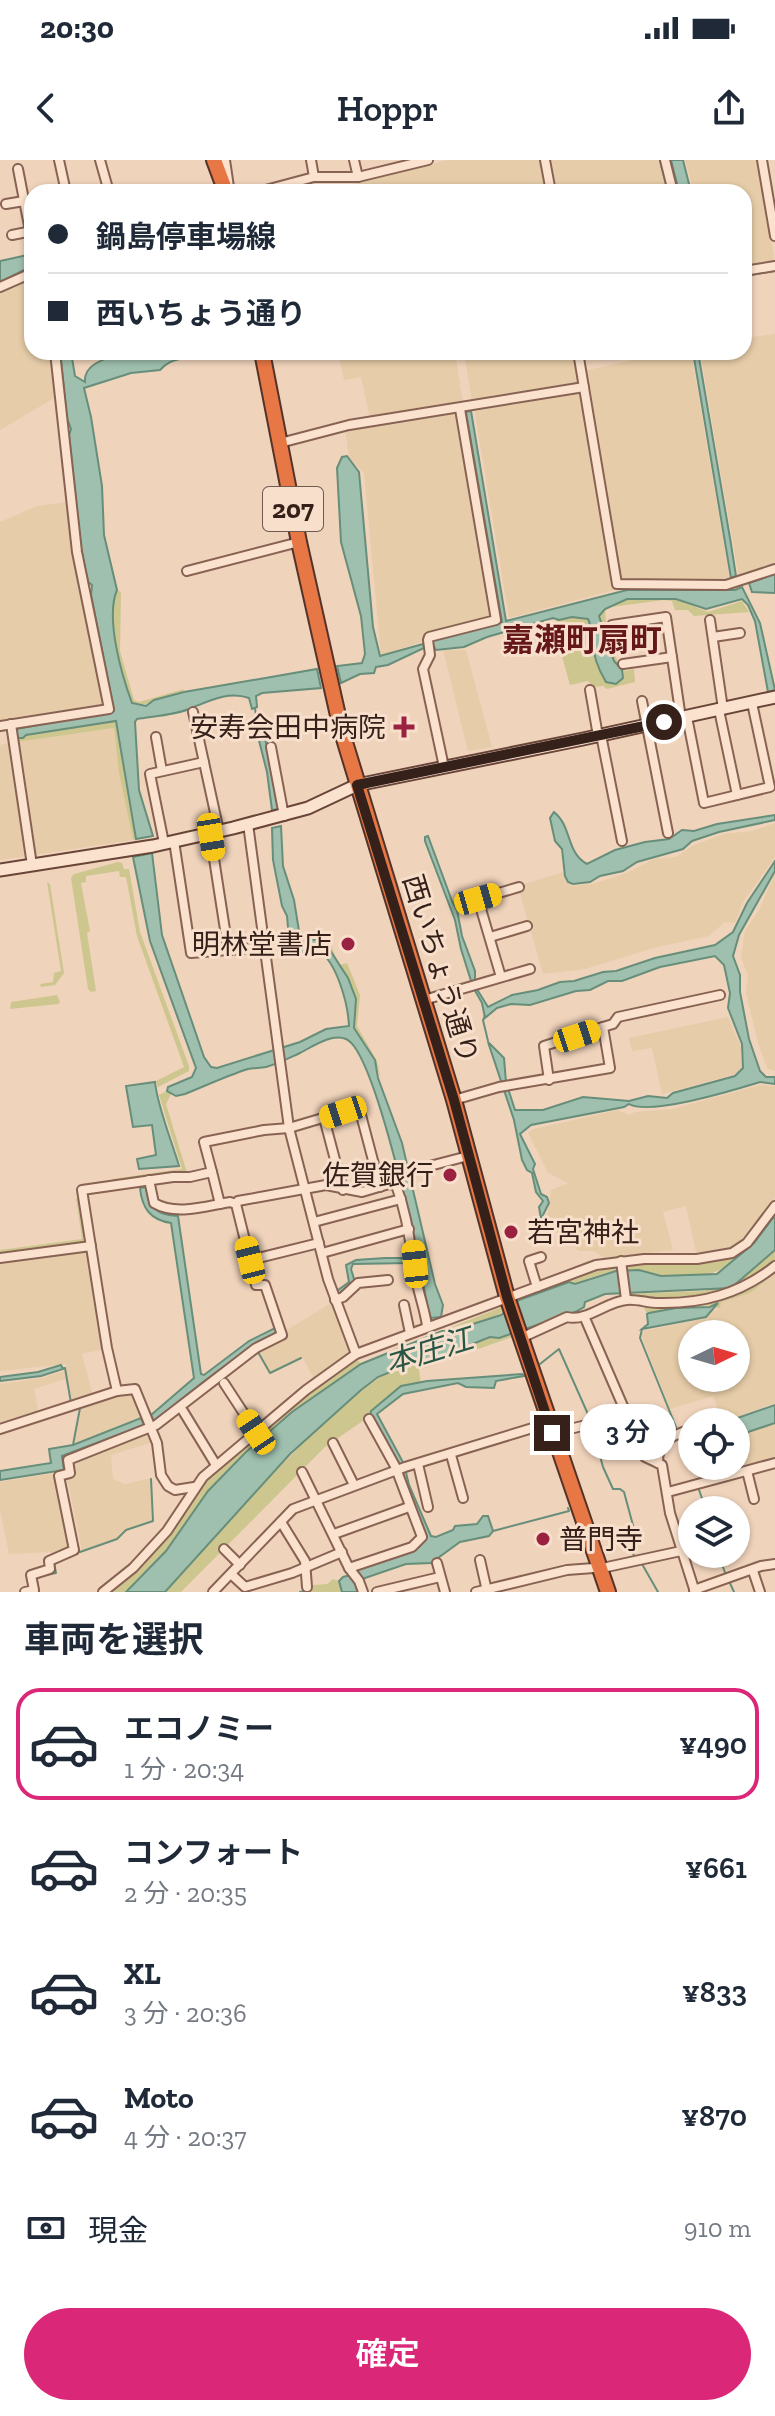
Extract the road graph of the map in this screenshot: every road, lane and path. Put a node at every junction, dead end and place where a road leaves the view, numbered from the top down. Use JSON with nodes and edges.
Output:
{"nodes":[{"id":1,"x":59,"y":160,"type":"edge"},
{"id":2,"x":100,"y":160,"type":"edge"},
{"id":3,"x":214,"y":160,"type":"edge"},
{"id":4,"x":225,"y":160,"type":"edge"},
{"id":5,"x":311,"y":160,"type":"edge"},
{"id":6,"x":354,"y":160,"type":"edge"},
{"id":7,"x":428,"y":160,"type":"edge"},
{"id":8,"x":545,"y":160,"type":"edge"},
{"id":9,"x":665,"y":160,"type":"edge"},
{"id":10,"x":762,"y":160,"type":"edge"},
{"id":11,"x":18,"y":169,"type":"dead end"},
{"id":12,"x":314,"y":177,"type":"junction"},
{"id":13,"x":358,"y":177,"type":"junction"},
{"id":14,"x":64,"y":184,"type":"edge"},
{"id":15,"x":107,"y":184,"type":"edge"},
{"id":16,"x":224,"y":184,"type":"edge"},
{"id":17,"x":227,"y":184,"type":"edge"},
{"id":18,"x":288,"y":184,"type":"edge"},
{"id":19,"x":550,"y":184,"type":"edge"},
{"id":20,"x":671,"y":184,"type":"edge"},
{"id":21,"x":24,"y":201,"type":"joint"},
{"id":22,"x":6,"y":204,"type":"dead end"},
{"id":23,"x":24,"y":232,"type":"edge"},
{"id":24,"x":12,"y":235,"type":"dead end"},
{"id":25,"x":775,"y":236,"type":"edge"},
{"id":26,"x":775,"y":266,"type":"edge"},
{"id":27,"x":752,"y":270,"type":"edge"},
{"id":28,"x":24,"y":276,"type":"edge"},
{"id":29,"x":0,"y":287,"type":"edge"},
{"id":30,"x":56,"y":360,"type":"edge"},
{"id":31,"x":264,"y":360,"type":"edge"},
{"id":32,"x":579,"y":360,"type":"edge"},
{"id":33,"x":584,"y":387,"type":"junction"},
{"id":34,"x":460,"y":409,"type":"junction"},
{"id":35,"x":280,"y":443,"type":"junction"},
{"id":36,"x":299,"y":542,"type":"junction"},
{"id":37,"x":775,"y":569,"type":"edge"},
{"id":38,"x":187,"y":571,"type":"dead end"},
{"id":39,"x":710,"y":620,"type":"dead end"},
{"id":40,"x":612,"y":625,"type":"dead end"},
{"id":41,"x":740,"y":633,"type":"dead end"},
{"id":42,"x":713,"y":637,"type":"junction"},
{"id":43,"x":672,"y":657,"type":"junction"},
{"id":44,"x":623,"y":664,"type":"dead end"},
{"id":45,"x":590,"y":690,"type":"dead end"},
{"id":46,"x":775,"y":697,"type":"edge"},
{"id":47,"x":642,"y":701,"type":"dead end"},
{"id":48,"x":752,"y":703,"type":"junction"},
{"id":49,"x":721,"y":709,"type":"junction"},
{"id":50,"x":193,"y":712,"type":"dead end"},
{"id":51,"x":684,"y":717,"type":"junction"},
{"id":52,"x":11,"y":724,"type":"junction"},
{"id":53,"x":0,"y":726,"type":"edge"},
{"id":54,"x":646,"y":726,"type":"junction"},
{"id":55,"x":600,"y":736,"type":"junction"},
{"id":56,"x":156,"y":737,"type":"dead end"},
{"id":57,"x":271,"y":747,"type":"dead end"},
{"id":58,"x":204,"y":762,"type":"junction"},
{"id":59,"x":444,"y":767,"type":"junction"},
{"id":60,"x":162,"y":771,"type":"junction"},
{"id":61,"x":357,"y":785,"type":"junction"},
{"id":62,"x":737,"y":795,"type":"junction"},
{"id":63,"x":284,"y":816,"type":"junction"},
{"id":64,"x":248,"y":824,"type":"junction"},
{"id":65,"x":214,"y":832,"type":"junction"},
{"id":66,"x":668,"y":833,"type":"dead end"},
{"id":67,"x":622,"y":841,"type":"dead end"},
{"id":68,"x":164,"y":843,"type":"junction"},
{"id":69,"x":32,"y":865,"type":"junction"},
{"id":70,"x":0,"y":870,"type":"edge"},
{"id":71,"x":519,"y":887,"type":"dead end"},
{"id":72,"x":527,"y":926,"type":"dead end"},
{"id":73,"x":490,"y":937,"type":"junction"},
{"id":74,"x":265,"y":947,"type":"junction"},
{"id":75,"x":228,"y":949,"type":"junction"},
{"id":76,"x":530,"y":969,"type":"dead end"},
{"id":77,"x":501,"y":977,"type":"junction"},
{"id":78,"x":720,"y":995,"type":"dead end"},
{"id":79,"x":424,"y":1000,"type":"junction"},
{"id":80,"x":603,"y":1027,"type":"junction"},
{"id":81,"x":549,"y":1080,"type":"junction"},
{"id":82,"x":454,"y":1100,"type":"junction"},
{"id":83,"x":324,"y":1118,"type":"junction"},
{"id":84,"x":289,"y":1128,"type":"junction"},
{"id":85,"x":468,"y":1156,"type":"junction"},
{"id":86,"x":422,"y":1168,"type":"dead end"},
{"id":87,"x":212,"y":1172,"type":"junction"},
{"id":88,"x":149,"y":1180,"type":"junction"},
{"id":89,"x":380,"y":1187,"type":"junction"},
{"id":90,"x":307,"y":1190,"type":"junction"},
{"id":91,"x":343,"y":1190,"type":"junction"},
{"id":92,"x":401,"y":1199,"type":"junction"},
{"id":93,"x":220,"y":1204,"type":"junction"},
{"id":94,"x":236,"y":1204,"type":"junction"},
{"id":95,"x":775,"y":1206,"type":"edge"},
{"id":96,"x":314,"y":1222,"type":"junction"},
{"id":97,"x":409,"y":1229,"type":"junction"},
{"id":98,"x":319,"y":1243,"type":"junction"},
{"id":99,"x":91,"y":1246,"type":"junction"},
{"id":100,"x":322,"y":1253,"type":"junction"},
{"id":101,"x":541,"y":1257,"type":"dead end"},
{"id":102,"x":0,"y":1258,"type":"edge"},
{"id":103,"x":250,"y":1260,"type":"junction"},
{"id":104,"x":621,"y":1261,"type":"junction"},
{"id":105,"x":775,"y":1266,"type":"edge"},
{"id":106,"x":388,"y":1280,"type":"dead end"},
{"id":107,"x":537,"y":1287,"type":"junction"},
{"id":108,"x":334,"y":1297,"type":"junction"},
{"id":109,"x":507,"y":1297,"type":"junction"},
{"id":110,"x":626,"y":1299,"type":"junction"},
{"id":111,"x":404,"y":1305,"type":"dead end"},
{"id":112,"x":584,"y":1316,"type":"junction"},
{"id":113,"x":430,"y":1325,"type":"junction"},
{"id":114,"x":410,"y":1333,"type":"junction"},
{"id":115,"x":521,"y":1338,"type":"junction"},
{"id":116,"x":356,"y":1354,"type":"junction"},
{"id":117,"x":224,"y":1383,"type":"dead end"},
{"id":118,"x":117,"y":1391,"type":"junction"},
{"id":119,"x":183,"y":1411,"type":"dead end"},
{"id":120,"x":628,"y":1415,"type":"junction"},
{"id":121,"x":369,"y":1419,"type":"dead end"},
{"id":122,"x":151,"y":1427,"type":"junction"},
{"id":123,"x":551,"y":1428,"type":"junction"},
{"id":124,"x":0,"y":1429,"type":"edge"},
{"id":125,"x":256,"y":1432,"type":"junction"},
{"id":126,"x":678,"y":1433,"type":"edge"},
{"id":127,"x":333,"y":1443,"type":"dead end"},
{"id":128,"x":451,"y":1455,"type":"junction"},
{"id":129,"x":658,"y":1463,"type":"junction"},
{"id":130,"x":775,"y":1463,"type":"edge"},
{"id":131,"x":418,"y":1464,"type":"junction"},
{"id":132,"x":216,"y":1465,"type":"junction"},
{"id":133,"x":399,"y":1469,"type":"junction"},
{"id":134,"x":750,"y":1470,"type":"edge"},
{"id":135,"x":302,"y":1472,"type":"dead end"},
{"id":136,"x":712,"y":1480,"type":"edge"},
{"id":137,"x":749,"y":1480,"type":"edge"},
{"id":138,"x":354,"y":1485,"type":"junction"},
{"id":139,"x":194,"y":1487,"type":"junction"},
{"id":140,"x":668,"y":1492,"type":"junction"},
{"id":141,"x":463,"y":1498,"type":"dead end"},
{"id":142,"x":754,"y":1499,"type":"dead end"},
{"id":143,"x":316,"y":1500,"type":"junction"},
{"id":144,"x":409,"y":1507,"type":"junction"},
{"id":145,"x":428,"y":1507,"type":"dead end"},
{"id":146,"x":281,"y":1522,"type":"junction"},
{"id":147,"x":334,"y":1534,"type":"junction"},
{"id":148,"x":678,"y":1541,"type":"edge"},
{"id":149,"x":224,"y":1549,"type":"dead end"},
{"id":150,"x":342,"y":1552,"type":"junction"},
{"id":151,"x":678,"y":1552,"type":"edge"},
{"id":152,"x":480,"y":1560,"type":"dead end"},
{"id":153,"x":437,"y":1563,"type":"dead end"},
{"id":154,"x":775,"y":1564,"type":"edge"},
{"id":155,"x":240,"y":1565,"type":"junction"},
{"id":156,"x":307,"y":1566,"type":"junction"},
{"id":157,"x":599,"y":1567,"type":"junction"},
{"id":158,"x":687,"y":1568,"type":"edge"},
{"id":159,"x":350,"y":1570,"type":"junction"},
{"id":160,"x":753,"y":1571,"type":"junction"},
{"id":161,"x":231,"y":1574,"type":"junction"},
{"id":162,"x":440,"y":1577,"type":"junction"},
{"id":163,"x":307,"y":1587,"type":"dead end"},
{"id":164,"x":398,"y":1590,"type":"edge"},
{"id":165,"x":487,"y":1591,"type":"edge"},
{"id":166,"x":695,"y":1591,"type":"edge"},
{"id":167,"x":25,"y":1592,"type":"edge"},
{"id":168,"x":103,"y":1592,"type":"edge"},
{"id":169,"x":213,"y":1592,"type":"edge"},
{"id":170,"x":363,"y":1592,"type":"edge"},
{"id":171,"x":377,"y":1592,"type":"edge"},
{"id":172,"x":445,"y":1592,"type":"edge"},
{"id":173,"x":476,"y":1592,"type":"edge"},
{"id":174,"x":608,"y":1592,"type":"edge"},
{"id":175,"x":760,"y":1592,"type":"edge"}],
"edges":[{"from":1,"to":14,"type":"street"},
{"from":2,"to":15,"type":"street"},
{"from":3,"to":16,"type":"highway"},
{"from":4,"to":17,"type":"street"},
{"from":5,"to":12,"type":"street"},
{"from":6,"to":13,"type":"street"},
{"from":7,"to":13,"type":"street"},
{"from":8,"to":19,"type":"street"},
{"from":9,"to":20,"type":"street"},
{"from":10,"to":25,"type":"street"},
{"from":11,"to":21,"type":"street"},
{"from":12,"to":13,"type":"street"},
{"from":12,"to":18,"type":"street"},
{"from":21,"to":22,"type":"street"},
{"from":23,"to":24,"type":"street"},
{"from":26,"to":27,"type":"street"},
{"from":28,"to":29,"type":"street"},
{"from":30,"to":52,"type":"street"},
{"from":31,"to":35,"type":"highway","name":"西いちょう通り","number":"207"},
{"from":32,"to":33,"type":"street"},
{"from":33,"to":34,"type":"street"},
{"from":33,"to":37,"type":"street"},
{"from":34,"to":35,"type":"street"},
{"from":34,"to":59,"type":"street"},
{"from":35,"to":36,"type":"highway","name":"西いちょう通り","number":"207"},
{"from":36,"to":38,"type":"street"},
{"from":36,"to":61,"type":"highway","name":"西いちょう通り","number":"207"},
{"from":39,"to":42,"type":"street"},
{"from":40,"to":43,"type":"street"},
{"from":41,"to":42,"type":"street"},
{"from":42,"to":49,"type":"street"},
{"from":43,"to":44,"type":"street"},
{"from":43,"to":51,"type":"street"},
{"from":45,"to":55,"type":"street"},
{"from":46,"to":48,"type":"main road"},
{"from":47,"to":54,"type":"street"},
{"from":48,"to":49,"type":"main road"},
{"from":48,"to":62,"type":"street"},
{"from":49,"to":51,"type":"main road"},
{"from":49,"to":62,"type":"street"},
{"from":50,"to":58,"type":"street"},
{"from":51,"to":54,"type":"main road"},
{"from":51,"to":62,"type":"street"},
{"from":52,"to":53,"type":"street"},
{"from":52,"to":69,"type":"street"},
{"from":54,"to":55,"type":"main road"},
{"from":54,"to":66,"type":"street"},
{"from":55,"to":59,"type":"main road"},
{"from":55,"to":67,"type":"street"},
{"from":56,"to":60,"type":"street"},
{"from":57,"to":63,"type":"street"},
{"from":58,"to":60,"type":"street"},
{"from":58,"to":65,"type":"street"},
{"from":59,"to":61,"type":"main road"},
{"from":60,"to":68,"type":"street"},
{"from":61,"to":63,"type":"main road"},
{"from":61,"to":79,"type":"highway","name":"西いちょう通り","number":"207"},
{"from":63,"to":64,"type":"main road"},
{"from":64,"to":65,"type":"main road"},
{"from":64,"to":74,"type":"street"},
{"from":65,"to":68,"type":"main road"},
{"from":65,"to":75,"type":"street"},
{"from":68,"to":69,"type":"main road"},
{"from":68,"to":75,"type":"street"},
{"from":69,"to":70,"type":"main road"},
{"from":71,"to":73,"type":"street"},
{"from":72,"to":73,"type":"street"},
{"from":73,"to":77,"type":"street"},
{"from":74,"to":75,"type":"street"},
{"from":74,"to":84,"type":"street"},
{"from":76,"to":77,"type":"street"},
{"from":77,"to":79,"type":"street"},
{"from":78,"to":80,"type":"street"},
{"from":79,"to":82,"type":"highway","name":"西いちょう通り","number":"207"},
{"from":80,"to":81,"type":"street"},
{"from":80,"to":81,"type":"street"},
{"from":81,"to":82,"type":"street"},
{"from":82,"to":85,"type":"highway","name":"西いちょう通り","number":"207"},
{"from":83,"to":84,"type":"street"},
{"from":83,"to":89,"type":"street"},
{"from":83,"to":91,"type":"street"},
{"from":84,"to":87,"type":"street"},
{"from":84,"to":90,"type":"street"},
{"from":85,"to":86,"type":"street"},
{"from":85,"to":109,"type":"highway","name":"西いちょう通り","number":"207"},
{"from":87,"to":88,"type":"street"},
{"from":87,"to":93,"type":"street"},
{"from":88,"to":93,"type":"street"},
{"from":88,"to":99,"type":"street"},
{"from":89,"to":91,"type":"street"},
{"from":89,"to":92,"type":"street"},
{"from":90,"to":91,"type":"street"},
{"from":90,"to":94,"type":"street"},
{"from":90,"to":96,"type":"street"},
{"from":92,"to":96,"type":"street"},
{"from":92,"to":97,"type":"street"},
{"from":93,"to":94,"type":"street"},
{"from":94,"to":103,"type":"street"},
{"from":95,"to":104,"type":"street"},
{"from":96,"to":98,"type":"street"},
{"from":97,"to":100,"type":"street"},
{"from":97,"to":113,"type":"street"},
{"from":98,"to":100,"type":"street"},
{"from":98,"to":103,"type":"street"},
{"from":99,"to":102,"type":"street"},
{"from":99,"to":118,"type":"street"},
{"from":100,"to":108,"type":"street"},
{"from":101,"to":107,"type":"street"},
{"from":103,"to":122,"type":"street"},
{"from":104,"to":107,"type":"street"},
{"from":104,"to":110,"type":"street"},
{"from":105,"to":110,"type":"street"},
{"from":106,"to":108,"type":"street"},
{"from":107,"to":109,"type":"street"},
{"from":108,"to":116,"type":"street"},
{"from":109,"to":113,"type":"street"},
{"from":109,"to":115,"type":"highway","name":"西いちょう通り","number":"207"},
{"from":110,"to":112,"type":"street"},
{"from":111,"to":114,"type":"street"},
{"from":112,"to":115,"type":"street"},
{"from":112,"to":120,"type":"street"},
{"from":113,"to":114,"type":"street"},
{"from":114,"to":116,"type":"street"},
{"from":115,"to":123,"type":"highway","name":"西いちょう通り","number":"207"},
{"from":116,"to":125,"type":"street"},
{"from":117,"to":125,"type":"street"},
{"from":118,"to":122,"type":"street"},
{"from":118,"to":124,"type":"street"},
{"from":119,"to":132,"type":"street"},
{"from":120,"to":123,"type":"street"},
{"from":120,"to":129,"type":"street"},
{"from":121,"to":133,"type":"street"},
{"from":122,"to":139,"type":"street"},
{"from":122,"to":167,"type":"street"},
{"from":123,"to":128,"type":"street"},
{"from":123,"to":157,"type":"highway","name":"西いちょう通り","number":"207"},
{"from":125,"to":132,"type":"street"},
{"from":126,"to":129,"type":"street"},
{"from":127,"to":138,"type":"street"},
{"from":128,"to":131,"type":"street"},
{"from":128,"to":141,"type":"street"},
{"from":129,"to":140,"type":"street"},
{"from":130,"to":134,"type":"street"},
{"from":131,"to":133,"type":"street"},
{"from":131,"to":145,"type":"street"},
{"from":132,"to":139,"type":"street"},
{"from":133,"to":138,"type":"street"},
{"from":133,"to":144,"type":"street"},
{"from":135,"to":143,"type":"street"},
{"from":136,"to":140,"type":"street"},
{"from":137,"to":142,"type":"street"},
{"from":138,"to":143,"type":"street"},
{"from":139,"to":168,"type":"street"},
{"from":140,"to":148,"type":"street"},
{"from":143,"to":146,"type":"street"},
{"from":143,"to":147,"type":"street"},
{"from":144,"to":147,"type":"street"},
{"from":144,"to":159,"type":"street"},
{"from":146,"to":155,"type":"street"},
{"from":146,"to":156,"type":"street"},
{"from":147,"to":150,"type":"street"},
{"from":149,"to":155,"type":"street"},
{"from":150,"to":156,"type":"street"},
{"from":150,"to":159,"type":"street"},
{"from":151,"to":157,"type":"street"},
{"from":152,"to":165,"type":"street"},
{"from":153,"to":162,"type":"street"},
{"from":154,"to":160,"type":"street"},
{"from":155,"to":161,"type":"street"},
{"from":156,"to":161,"type":"street"},
{"from":156,"to":163,"type":"street"},
{"from":157,"to":165,"type":"street"},
{"from":157,"to":174,"type":"highway","name":"西いちょう通り","number":"207"},
{"from":158,"to":166,"type":"street"},
{"from":159,"to":170,"type":"street"},
{"from":160,"to":166,"type":"street"},
{"from":160,"to":175,"type":"street"},
{"from":161,"to":169,"type":"street"},
{"from":162,"to":164,"type":"street"},
{"from":162,"to":172,"type":"street"},
{"from":164,"to":171,"type":"street"},
{"from":165,"to":173,"type":"street"}]}
